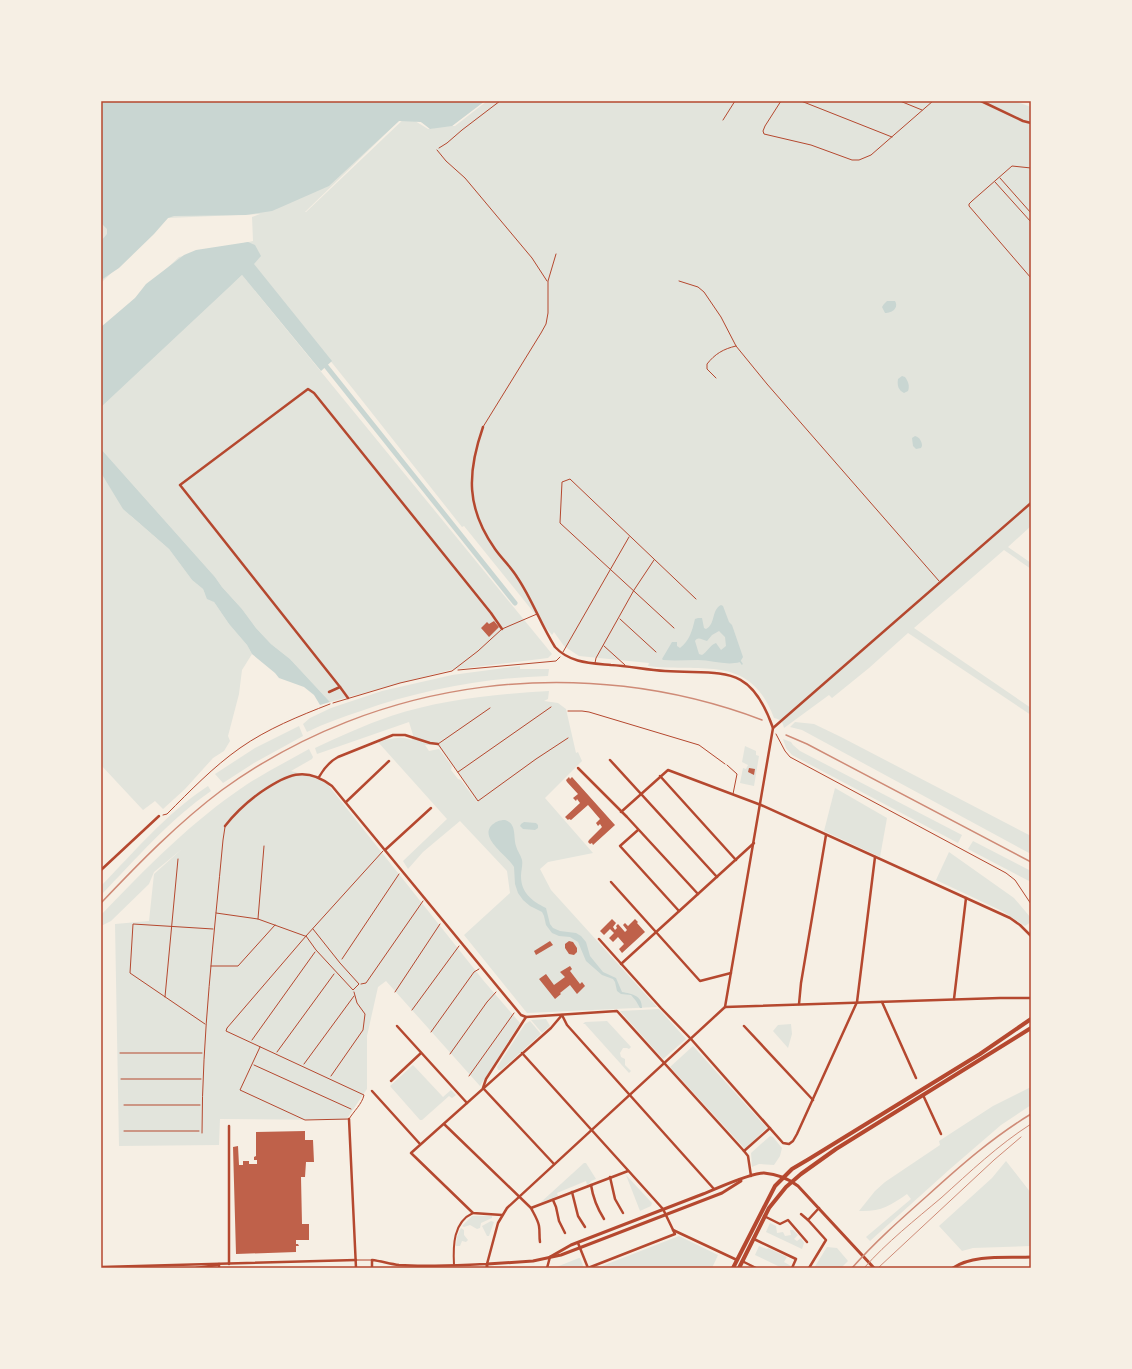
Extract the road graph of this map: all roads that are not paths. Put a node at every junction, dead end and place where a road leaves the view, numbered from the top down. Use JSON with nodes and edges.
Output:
{"nodes":[{"id":1,"x":735,"y":101,"type":"edge"},
{"id":2,"x":781,"y":101,"type":"edge"},
{"id":3,"x":801,"y":101,"type":"edge"},
{"id":4,"x":900,"y":101,"type":"edge"},
{"id":5,"x":933,"y":101,"type":"edge"},
{"id":6,"x":982,"y":101,"type":"edge"},
{"id":7,"x":923,"y":110,"type":"junction"},
{"id":8,"x":723,"y":120,"type":"dead end"},
{"id":9,"x":1031,"y":123,"type":"edge"},
{"id":10,"x":892,"y":137,"type":"junction"},
{"id":11,"x":436,"y":150,"type":"road end"},
{"id":12,"x":1031,"y":168,"type":"edge"},
{"id":13,"x":999,"y":177,"type":"junction"},
{"id":14,"x":995,"y":181,"type":"junction"},
{"id":15,"x":1031,"y":213,"type":"edge"},
{"id":16,"x":1031,"y":222,"type":"edge"},
{"id":17,"x":556,"y":254,"type":"dead end"},
{"id":18,"x":1031,"y":278,"type":"edge"},
{"id":19,"x":548,"y":281,"type":"junction"},
{"id":20,"x":679,"y":281,"type":"dead end"},
{"id":21,"x":736,"y":346,"type":"junction"},
{"id":22,"x":716,"y":378,"type":"dead end"},
{"id":23,"x":483,"y":428,"type":"joint"},
{"id":24,"x":1031,"y":503,"type":"edge"},
{"id":25,"x":630,"y":536,"type":"junction"},
{"id":26,"x":654,"y":560,"type":"junction"},
{"id":27,"x":611,"y":570,"type":"junction"},
{"id":28,"x":941,"y":582,"type":"junction"},
{"id":29,"x":634,"y":590,"type":"junction"},
{"id":30,"x":696,"y":599,"type":"dead end"},
{"id":31,"x":537,"y":614,"type":"junction"},
{"id":32,"x":619,"y":618,"type":"junction"},
{"id":33,"x":674,"y":628,"type":"dead end"},
{"id":34,"x":502,"y":629,"type":"junction"},
{"id":35,"x":604,"y":645,"type":"junction"},
{"id":36,"x":656,"y":652,"type":"dead end"},
{"id":37,"x":562,"y":654,"type":"junction"},
{"id":38,"x":595,"y":664,"type":"junction"},
{"id":39,"x":626,"y":666,"type":"junction"},
{"id":40,"x":340,"y":687,"type":"junction"},
{"id":41,"x":329,"y":692,"type":"dead end"},
{"id":42,"x":348,"y":698,"type":"junction"},
{"id":43,"x":332,"y":703,"type":"road end"},
{"id":44,"x":551,"y":707,"type":"dead end"},
{"id":45,"x":490,"y":708,"type":"dead end"},
{"id":46,"x":773,"y":728,"type":"junction"},
{"id":47,"x":568,"y":738,"type":"dead end"},
{"id":48,"x":438,"y":744,"type":"junction"},
{"id":49,"x":610,"y":760,"type":"dead end"},
{"id":50,"x":389,"y":761,"type":"dead end"},
{"id":51,"x":727,"y":766,"type":"road end"},
{"id":52,"x":578,"y":768,"type":"dead end"},
{"id":53,"x":458,"y":772,"type":"junction"},
{"id":54,"x":660,"y":776,"type":"junction"},
{"id":55,"x":318,"y":777,"type":"junction"},
{"id":56,"x":641,"y":793,"type":"junction"},
{"id":57,"x":733,"y":795,"type":"junction"},
{"id":58,"x":346,"y":802,"type":"junction"},
{"id":59,"x":761,"y":805,"type":"junction"},
{"id":60,"x":431,"y":808,"type":"dead end"},
{"id":61,"x":621,"y":812,"type":"junction"},
{"id":62,"x":159,"y":816,"type":"road end"},
{"id":63,"x":225,"y":826,"type":"joint"},
{"id":64,"x":638,"y":830,"type":"junction"},
{"id":65,"x":826,"y":835,"type":"junction"},
{"id":66,"x":754,"y":843,"type":"junction"},
{"id":67,"x":264,"y":846,"type":"dead end"},
{"id":68,"x":385,"y":850,"type":"junction"},
{"id":69,"x":875,"y":857,"type":"junction"},
{"id":70,"x":178,"y":859,"type":"dead end"},
{"id":71,"x":736,"y":860,"type":"junction"},
{"id":72,"x":101,"y":870,"type":"edge"},
{"id":73,"x":717,"y":877,"type":"junction"},
{"id":74,"x":611,"y":882,"type":"dead end"},
{"id":75,"x":698,"y":894,"type":"junction"},
{"id":76,"x":966,"y":898,"type":"junction"},
{"id":77,"x":679,"y":912,"type":"junction"},
{"id":78,"x":216,"y":913,"type":"junction"},
{"id":79,"x":258,"y":919,"type":"junction"},
{"id":80,"x":275,"y":925,"type":"junction"},
{"id":81,"x":172,"y":926,"type":"junction"},
{"id":82,"x":313,"y":928,"type":"junction"},
{"id":83,"x":214,"y":929,"type":"junction"},
{"id":84,"x":656,"y":932,"type":"junction"},
{"id":85,"x":306,"y":936,"type":"junction"},
{"id":86,"x":1031,"y":936,"type":"edge"},
{"id":87,"x":599,"y":939,"type":"dead end"},
{"id":88,"x":621,"y":964,"type":"junction"},
{"id":89,"x":211,"y":966,"type":"junction"},
{"id":90,"x":731,"y":973,"type":"junction"},
{"id":91,"x":165,"y":998,"type":"junction"},
{"id":92,"x":1031,"y":998,"type":"edge"},
{"id":93,"x":954,"y":999,"type":"junction"},
{"id":94,"x":857,"y":1002,"type":"junction"},
{"id":95,"x":882,"y":1002,"type":"junction"},
{"id":96,"x":799,"y":1004,"type":"junction"},
{"id":97,"x":725,"y":1007,"type":"junction"},
{"id":98,"x":562,"y":1015,"type":"junction"},
{"id":99,"x":526,"y":1017,"type":"junction"},
{"id":100,"x":1031,"y":1019,"type":"edge"},
{"id":101,"x":206,"y":1024,"type":"junction"},
{"id":102,"x":397,"y":1026,"type":"dead end"},
{"id":103,"x":744,"y":1026,"type":"dead end"},
{"id":104,"x":1031,"y":1028,"type":"edge"},
{"id":105,"x":691,"y":1039,"type":"junction"},
{"id":106,"x":260,"y":1047,"type":"junction"},
{"id":107,"x":422,"y":1053,"type":"junction"},
{"id":108,"x":522,"y":1053,"type":"junction"},
{"id":109,"x":665,"y":1063,"type":"junction"},
{"id":110,"x":916,"y":1078,"type":"dead end"},
{"id":111,"x":390,"y":1081,"type":"dead end"},
{"id":112,"x":483,"y":1088,"type":"junction"},
{"id":113,"x":372,"y":1091,"type":"dead end"},
{"id":114,"x":630,"y":1095,"type":"junction"},
{"id":115,"x":923,"y":1095,"type":"junction"},
{"id":116,"x":813,"y":1100,"type":"junction"},
{"id":117,"x":467,"y":1103,"type":"junction"},
{"id":118,"x":349,"y":1119,"type":"junction"},
{"id":119,"x":444,"y":1124,"type":"junction"},
{"id":120,"x":229,"y":1126,"type":"dead end"},
{"id":121,"x":770,"y":1128,"type":"junction"},
{"id":122,"x":592,"y":1130,"type":"junction"},
{"id":123,"x":202,"y":1132,"type":"road end"},
{"id":124,"x":941,"y":1134,"type":"dead end"},
{"id":125,"x":420,"y":1144,"type":"junction"},
{"id":126,"x":744,"y":1151,"type":"junction"},
{"id":127,"x":554,"y":1164,"type":"junction"},
{"id":128,"x":628,"y":1171,"type":"junction"},
{"id":129,"x":750,"y":1176,"type":"junction"},
{"id":130,"x":610,"y":1177,"type":"junction"},
{"id":131,"x":782,"y":1178,"type":"junction"},
{"id":132,"x":792,"y":1182,"type":"junction"},
{"id":133,"x":591,"y":1185,"type":"junction"},
{"id":134,"x":714,"y":1189,"type":"junction"},
{"id":135,"x":572,"y":1192,"type":"junction"},
{"id":136,"x":519,"y":1196,"type":"junction"},
{"id":137,"x":553,"y":1200,"type":"junction"},
{"id":138,"x":531,"y":1208,"type":"junction"},
{"id":139,"x":819,"y":1208,"type":"junction"},
{"id":140,"x":663,"y":1209,"type":"junction"},
{"id":141,"x":623,"y":1212,"type":"dead end"},
{"id":142,"x":472,"y":1213,"type":"junction"},
{"id":143,"x":666,"y":1214,"type":"junction"},
{"id":144,"x":801,"y":1214,"type":"dead end"},
{"id":145,"x":502,"y":1215,"type":"junction"},
{"id":146,"x":764,"y":1216,"type":"junction"},
{"id":147,"x":604,"y":1220,"type":"dead end"},
{"id":148,"x":808,"y":1220,"type":"junction"},
{"id":149,"x":585,"y":1227,"type":"dead end"},
{"id":150,"x":673,"y":1230,"type":"junction"},
{"id":151,"x":565,"y":1233,"type":"dead end"},
{"id":152,"x":754,"y":1238,"type":"junction"},
{"id":153,"x":540,"y":1242,"type":"dead end"},
{"id":154,"x":807,"y":1242,"type":"dead end"},
{"id":155,"x":578,"y":1243,"type":"junction"},
{"id":156,"x":580,"y":1248,"type":"junction"},
{"id":157,"x":550,"y":1257,"type":"junction"},
{"id":158,"x":1031,"y":1257,"type":"edge"},
{"id":159,"x":356,"y":1260,"type":"junction"},
{"id":160,"x":372,"y":1260,"type":"junction"},
{"id":161,"x":737,"y":1260,"type":"junction"},
{"id":162,"x":742,"y":1261,"type":"junction"},
{"id":163,"x":270,"y":1263,"type":"junction"},
{"id":164,"x":219,"y":1264,"type":"junction"},
{"id":165,"x":229,"y":1264,"type":"junction"},
{"id":166,"x":454,"y":1265,"type":"junction"},
{"id":167,"x":487,"y":1266,"type":"edge"},
{"id":168,"x":101,"y":1267,"type":"edge"},
{"id":169,"x":430,"y":1267,"type":"edge"},
{"id":170,"x":196,"y":1268,"type":"edge"},
{"id":171,"x":219,"y":1268,"type":"edge"},
{"id":172,"x":271,"y":1268,"type":"edge"},
{"id":173,"x":356,"y":1268,"type":"edge"},
{"id":174,"x":372,"y":1268,"type":"edge"},
{"id":175,"x":547,"y":1268,"type":"edge"},
{"id":176,"x":588,"y":1268,"type":"edge"},
{"id":177,"x":733,"y":1268,"type":"edge"},
{"id":178,"x":739,"y":1268,"type":"edge"},
{"id":179,"x":756,"y":1268,"type":"edge"},
{"id":180,"x":792,"y":1268,"type":"edge"},
{"id":181,"x":809,"y":1268,"type":"edge"},
{"id":182,"x":874,"y":1268,"type":"edge"},
{"id":183,"x":953,"y":1268,"type":"edge"}],
"edges":[{"from":1,"to":8,"type":"lane"},
{"from":2,"to":10,"type":"lane"},
{"from":3,"to":10,"type":"lane"},
{"from":4,"to":7,"type":"lane"},
{"from":5,"to":7,"type":"lane"},
{"from":6,"to":9,"type":"street"},
{"from":7,"to":10,"type":"lane"},
{"from":11,"to":19,"type":"lane"},
{"from":12,"to":13,"type":"lane"},
{"from":13,"to":14,"type":"lane"},
{"from":13,"to":15,"type":"lane"},
{"from":14,"to":16,"type":"lane"},
{"from":14,"to":18,"type":"lane"},
{"from":17,"to":19,"type":"lane"},
{"from":19,"to":23,"type":"lane"},
{"from":20,"to":21,"type":"lane"},
{"from":21,"to":22,"type":"lane"},
{"from":21,"to":28,"type":"lane"},
{"from":23,"to":31,"type":"street"},
{"from":24,"to":28,"type":"street"},
{"from":25,"to":26,"type":"lane"},
{"from":25,"to":27,"type":"lane"},
{"from":25,"to":27,"type":"lane"},
{"from":26,"to":29,"type":"lane"},
{"from":26,"to":30,"type":"lane"},
{"from":27,"to":29,"type":"lane"},
{"from":27,"to":37,"type":"lane"},
{"from":28,"to":46,"type":"street"},
{"from":29,"to":32,"type":"lane"},
{"from":29,"to":33,"type":"lane"},
{"from":31,"to":34,"type":"lane"},
{"from":31,"to":37,"type":"street"},
{"from":32,"to":35,"type":"lane"},
{"from":32,"to":36,"type":"lane"},
{"from":34,"to":40,"type":"street"},
{"from":34,"to":42,"type":"lane"},
{"from":35,"to":38,"type":"lane"},
{"from":35,"to":39,"type":"lane"},
{"from":37,"to":38,"type":"street"},
{"from":38,"to":39,"type":"street"},
{"from":39,"to":46,"type":"street"},
{"from":40,"to":41,"type":"street"},
{"from":40,"to":42,"type":"street"},
{"from":42,"to":43,"type":"lane"},
{"from":44,"to":53,"type":"lane"},
{"from":45,"to":48,"type":"lane"},
{"from":46,"to":59,"type":"street"},
{"from":47,"to":53,"type":"lane"},
{"from":48,"to":53,"type":"lane"},
{"from":48,"to":55,"type":"street"},
{"from":49,"to":56,"type":"street"},
{"from":50,"to":58,"type":"street"},
{"from":51,"to":57,"type":"lane"},
{"from":52,"to":61,"type":"street"},
{"from":54,"to":56,"type":"street"},
{"from":54,"to":57,"type":"street"},
{"from":54,"to":71,"type":"street"},
{"from":55,"to":58,"type":"street"},
{"from":55,"to":63,"type":"street"},
{"from":56,"to":61,"type":"street"},
{"from":56,"to":73,"type":"street"},
{"from":57,"to":59,"type":"street"},
{"from":58,"to":68,"type":"street"},
{"from":59,"to":65,"type":"street"},
{"from":59,"to":66,"type":"street"},
{"from":60,"to":68,"type":"street"},
{"from":61,"to":64,"type":"street"},
{"from":62,"to":72,"type":"street"},
{"from":63,"to":78,"type":"lane"},
{"from":64,"to":75,"type":"street"},
{"from":64,"to":77,"type":"street"},
{"from":65,"to":69,"type":"street"},
{"from":65,"to":96,"type":"street"},
{"from":66,"to":71,"type":"street"},
{"from":66,"to":90,"type":"street"},
{"from":67,"to":79,"type":"lane"},
{"from":68,"to":82,"type":"lane"},
{"from":68,"to":99,"type":"street"},
{"from":69,"to":76,"type":"street"},
{"from":69,"to":94,"type":"street"},
{"from":70,"to":81,"type":"lane"},
{"from":71,"to":73,"type":"street"},
{"from":73,"to":75,"type":"street"},
{"from":74,"to":84,"type":"street"},
{"from":75,"to":77,"type":"street"},
{"from":76,"to":86,"type":"street"},
{"from":76,"to":93,"type":"street"},
{"from":77,"to":84,"type":"street"},
{"from":78,"to":79,"type":"lane"},
{"from":78,"to":83,"type":"lane"},
{"from":79,"to":80,"type":"lane"},
{"from":80,"to":85,"type":"lane"},
{"from":80,"to":89,"type":"lane"},
{"from":81,"to":83,"type":"lane"},
{"from":81,"to":91,"type":"lane"},
{"from":81,"to":91,"type":"lane"},
{"from":82,"to":85,"type":"lane"},
{"from":82,"to":85,"type":"lane"},
{"from":83,"to":89,"type":"lane"},
{"from":84,"to":88,"type":"street"},
{"from":84,"to":90,"type":"street"},
{"from":85,"to":106,"type":"lane"},
{"from":87,"to":88,"type":"street"},
{"from":88,"to":105,"type":"street"},
{"from":89,"to":101,"type":"lane"},
{"from":90,"to":97,"type":"street"},
{"from":91,"to":101,"type":"lane"},
{"from":92,"to":93,"type":"street"},
{"from":93,"to":95,"type":"street"},
{"from":94,"to":95,"type":"street"},
{"from":94,"to":96,"type":"street"},
{"from":94,"to":116,"type":"street"},
{"from":95,"to":110,"type":"street"},
{"from":96,"to":97,"type":"street"},
{"from":97,"to":105,"type":"street"},
{"from":98,"to":99,"type":"street"},
{"from":98,"to":108,"type":"street"},
{"from":98,"to":109,"type":"street"},
{"from":98,"to":114,"type":"street"},
{"from":99,"to":112,"type":"street"},
{"from":100,"to":131,"type":"main road"},
{"from":101,"to":123,"type":"lane"},
{"from":102,"to":107,"type":"street"},
{"from":103,"to":116,"type":"street"},
{"from":104,"to":115,"type":"main road"},
{"from":105,"to":109,"type":"street"},
{"from":105,"to":121,"type":"street"},
{"from":106,"to":118,"type":"lane"},
{"from":106,"to":118,"type":"lane"},
{"from":107,"to":111,"type":"street"},
{"from":107,"to":117,"type":"street"},
{"from":108,"to":112,"type":"street"},
{"from":108,"to":122,"type":"street"},
{"from":109,"to":114,"type":"street"},
{"from":109,"to":126,"type":"street"},
{"from":112,"to":117,"type":"street"},
{"from":112,"to":127,"type":"street"},
{"from":113,"to":125,"type":"street"},
{"from":114,"to":122,"type":"street"},
{"from":114,"to":134,"type":"street"},
{"from":115,"to":124,"type":"street"},
{"from":115,"to":132,"type":"main road"},
{"from":116,"to":121,"type":"street"},
{"from":117,"to":119,"type":"street"},
{"from":118,"to":159,"type":"street"},
{"from":119,"to":125,"type":"street"},
{"from":119,"to":136,"type":"street"},
{"from":120,"to":165,"type":"street"},
{"from":121,"to":126,"type":"street"},
{"from":122,"to":127,"type":"street"},
{"from":122,"to":128,"type":"street"},
{"from":125,"to":142,"type":"street"},
{"from":126,"to":129,"type":"street"},
{"from":127,"to":136,"type":"street"},
{"from":128,"to":130,"type":"street"},
{"from":128,"to":140,"type":"street"},
{"from":129,"to":131,"type":"street"},
{"from":129,"to":134,"type":"street"},
{"from":129,"to":143,"type":"street"},
{"from":130,"to":133,"type":"street"},
{"from":130,"to":141,"type":"street"},
{"from":131,"to":132,"type":"street"},
{"from":131,"to":161,"type":"main road"},
{"from":132,"to":139,"type":"street"},
{"from":132,"to":146,"type":"main road"},
{"from":133,"to":135,"type":"street"},
{"from":133,"to":147,"type":"street"},
{"from":134,"to":140,"type":"street"},
{"from":135,"to":137,"type":"street"},
{"from":135,"to":149,"type":"street"},
{"from":136,"to":138,"type":"street"},
{"from":136,"to":145,"type":"street"},
{"from":137,"to":138,"type":"street"},
{"from":137,"to":151,"type":"street"},
{"from":138,"to":153,"type":"street"},
{"from":139,"to":148,"type":"street"},
{"from":139,"to":182,"type":"street"},
{"from":140,"to":143,"type":"street"},
{"from":140,"to":155,"type":"street"},
{"from":142,"to":145,"type":"street"},
{"from":142,"to":166,"type":"street"},
{"from":143,"to":150,"type":"street"},
{"from":143,"to":156,"type":"street"},
{"from":144,"to":148,"type":"street"},
{"from":145,"to":167,"type":"street"},
{"from":146,"to":152,"type":"main road"},
{"from":146,"to":154,"type":"street"},
{"from":148,"to":181,"type":"street"},
{"from":150,"to":161,"type":"street"},
{"from":150,"to":176,"type":"street"},
{"from":152,"to":162,"type":"main road"},
{"from":152,"to":180,"type":"street"},
{"from":155,"to":156,"type":"street"},
{"from":155,"to":157,"type":"street"},
{"from":156,"to":157,"type":"street"},
{"from":156,"to":176,"type":"street"},
{"from":157,"to":167,"type":"street"},
{"from":157,"to":175,"type":"street"},
{"from":158,"to":183,"type":"street"},
{"from":159,"to":160,"type":"lane"},
{"from":159,"to":163,"type":"street"},
{"from":159,"to":173,"type":"street"},
{"from":160,"to":169,"type":"street"},
{"from":160,"to":174,"type":"street"},
{"from":161,"to":177,"type":"main road"},
{"from":162,"to":178,"type":"main road"},
{"from":162,"to":179,"type":"street"},
{"from":163,"to":165,"type":"street"},
{"from":163,"to":172,"type":"street"},
{"from":164,"to":165,"type":"street"},
{"from":164,"to":168,"type":"street"},
{"from":164,"to":170,"type":"street"},
{"from":164,"to":171,"type":"street"},
{"from":166,"to":167,"type":"street"},
{"from":166,"to":169,"type":"street"}]}
